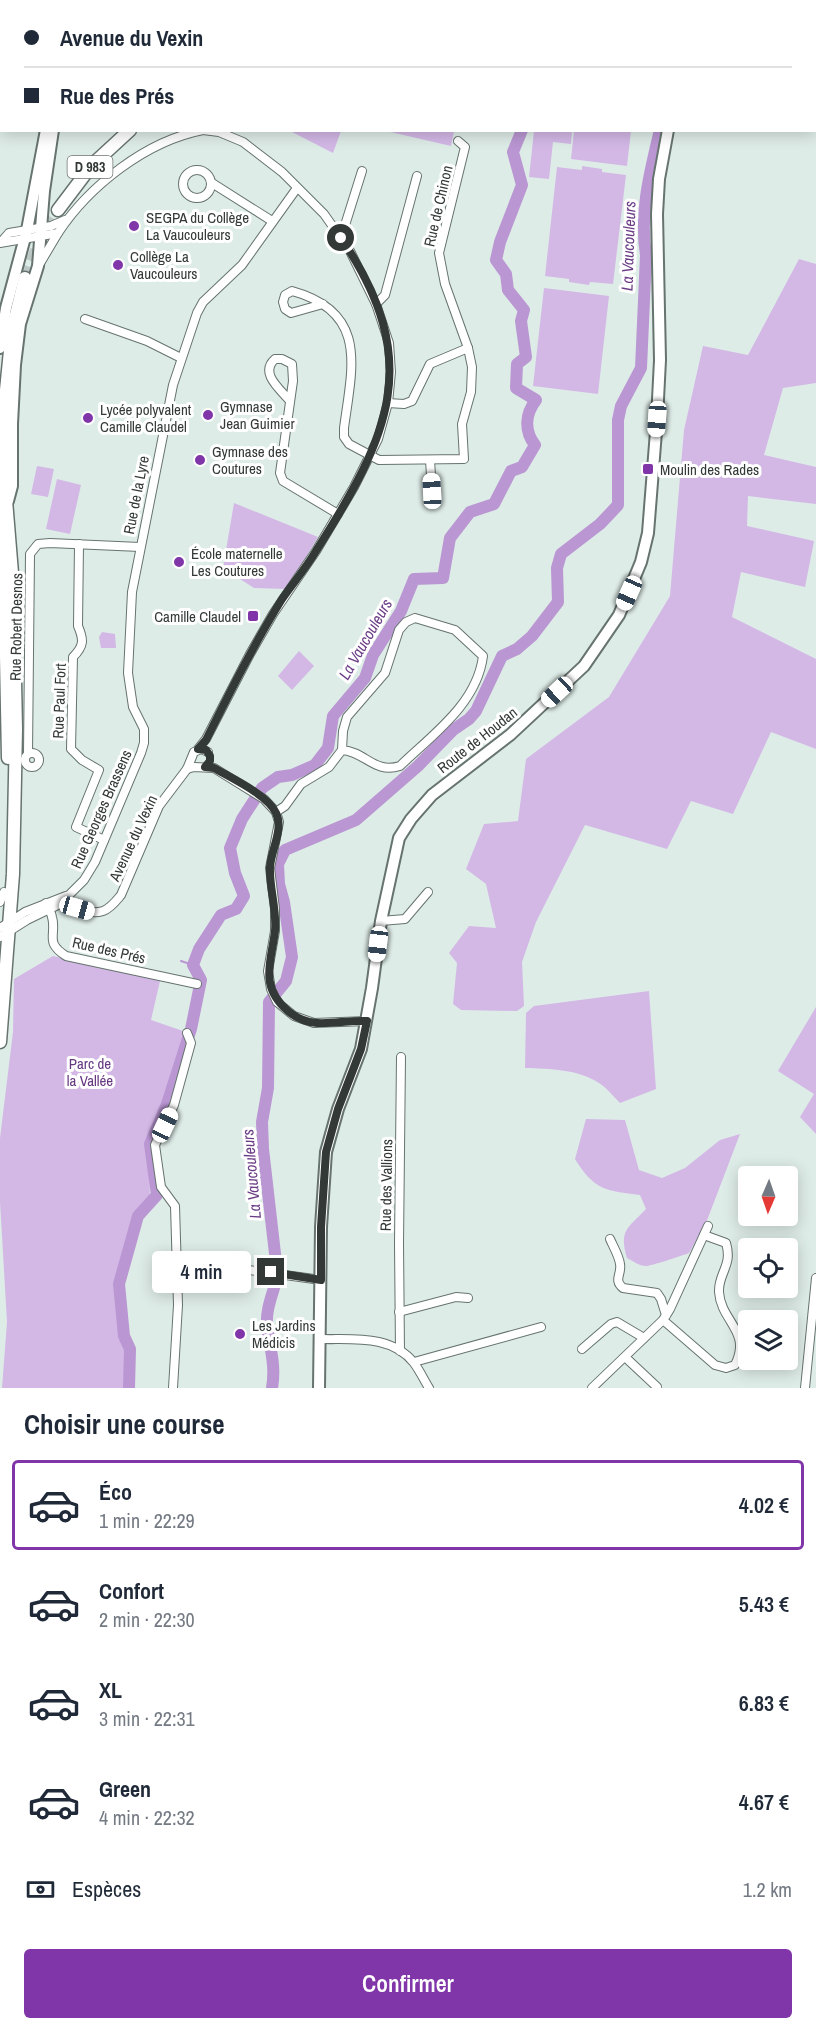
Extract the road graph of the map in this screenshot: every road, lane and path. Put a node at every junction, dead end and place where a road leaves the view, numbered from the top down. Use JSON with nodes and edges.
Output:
{"nodes":[{"id":1,"x":46,"y":132,"type":"edge"},
{"id":2,"x":53,"y":132,"type":"edge"},
{"id":3,"x":127,"y":132,"type":"edge"},
{"id":4,"x":193,"y":132,"type":"edge"},
{"id":5,"x":219,"y":132,"type":"edge"},
{"id":6,"x":668,"y":132,"type":"edge"},
{"id":7,"x":458,"y":141,"type":"dead end"},
{"id":8,"x":362,"y":171,"type":"dead end"},
{"id":9,"x":417,"y":176,"type":"dead end"},
{"id":10,"x":212,"y":183,"type":"dead end"},
{"id":11,"x":297,"y":188,"type":"junction"},
{"id":12,"x":58,"y":210,"type":"tunnel mouth"},
{"id":13,"x":43,"y":213,"type":"junction"},
{"id":14,"x":68,"y":218,"type":"junction"},
{"id":15,"x":272,"y":221,"type":"junction"},
{"id":16,"x":41,"y":233,"type":"junction"},
{"id":17,"x":58,"y":233,"type":"junction"},
{"id":18,"x":25,"y":234,"type":"junction"},
{"id":19,"x":341,"y":238,"type":"junction"},
{"id":20,"x":1,"y":242,"type":"edge"},
{"id":21,"x":38,"y":266,"type":"junction"},
{"id":22,"x":25,"y":278,"type":"tunnel mouth"},
{"id":23,"x":323,"y":304,"type":"junction"},
{"id":24,"x":376,"y":304,"type":"junction"},
{"id":25,"x":85,"y":319,"type":"dead end"},
{"id":26,"x":0,"y":348,"type":"edge"},
{"id":27,"x":468,"y":348,"type":"junction"},
{"id":28,"x":181,"y":358,"type":"junction"},
{"id":29,"x":290,"y":401,"type":"junction"},
{"id":30,"x":388,"y":403,"type":"junction"},
{"id":31,"x":370,"y":455,"type":"junction"},
{"id":32,"x":430,"y":460,"type":"junction"},
{"id":33,"x":432,"y":491,"type":"dead end"},
{"id":34,"x":3,"y":504,"type":"edge"},
{"id":35,"x":338,"y":514,"type":"junction"},
{"id":36,"x":79,"y":544,"type":"junction"},
{"id":37,"x":140,"y":548,"type":"junction"},
{"id":38,"x":2,"y":583,"type":"edge"},
{"id":39,"x":144,"y":729,"type":"joint"},
{"id":40,"x":206,"y":740,"type":"junction"},
{"id":41,"x":198,"y":749,"type":"junction"},
{"id":42,"x":342,"y":750,"type":"junction"},
{"id":43,"x":28,"y":753,"type":"dead end"},
{"id":44,"x":209,"y":755,"type":"junction"},
{"id":45,"x":192,"y":757,"type":"junction"},
{"id":46,"x":201,"y":767,"type":"junction"},
{"id":47,"x":214,"y":768,"type":"junction"},
{"id":48,"x":187,"y":769,"type":"junction"},
{"id":49,"x":276,"y":812,"type":"junction"},
{"id":50,"x":104,"y":840,"type":"junction"},
{"id":51,"x":428,"y":892,"type":"dead end"},
{"id":52,"x":66,"y":898,"type":"junction"},
{"id":53,"x":5,"y":900,"type":"edge"},
{"id":54,"x":47,"y":906,"type":"junction"},
{"id":55,"x":25,"y":912,"type":"junction"},
{"id":56,"x":381,"y":921,"type":"junction"},
{"id":57,"x":4,"y":930,"type":"edge"},
{"id":58,"x":0,"y":952,"type":"edge"},
{"id":59,"x":197,"y":984,"type":"dead end"},
{"id":60,"x":367,"y":1021,"type":"junction"},
{"id":61,"x":187,"y":1033,"type":"dead end"},
{"id":62,"x":0,"y":1042,"type":"edge"},
{"id":63,"x":401,"y":1057,"type":"dead end"},
{"id":64,"x":708,"y":1226,"type":"dead end"},
{"id":65,"x":704,"y":1235,"type":"junction"},
{"id":66,"x":610,"y":1239,"type":"dead end"},
{"id":67,"x":177,"y":1260,"type":"junction"},
{"id":68,"x":816,"y":1278,"type":"edge"},
{"id":69,"x":321,"y":1280,"type":"junction"},
{"id":70,"x":468,"y":1298,"type":"dead end"},
{"id":71,"x":399,"y":1312,"type":"junction"},
{"id":72,"x":665,"y":1318,"type":"junction"},
{"id":73,"x":541,"y":1327,"type":"dead end"},
{"id":74,"x":644,"y":1338,"type":"junction"},
{"id":75,"x":320,"y":1339,"type":"junction"},
{"id":76,"x":582,"y":1349,"type":"dead end"},
{"id":77,"x":400,"y":1351,"type":"junction"},
{"id":78,"x":625,"y":1357,"type":"junction"},
{"id":79,"x":414,"y":1362,"type":"junction"},
{"id":80,"x":663,"y":1380,"type":"dead end"},
{"id":81,"x":656,"y":1387,"type":"edge"},
{"id":82,"x":173,"y":1388,"type":"edge"},
{"id":83,"x":319,"y":1388,"type":"edge"},
{"id":84,"x":429,"y":1388,"type":"edge"},
{"id":85,"x":592,"y":1388,"type":"edge"},
{"id":86,"x":805,"y":1388,"type":"edge"}],
"edges":[{"from":1,"to":18,"type":"street"},
{"from":2,"to":13,"type":"street"},
{"from":3,"to":12,"type":"main road","number":"D 983"},
{"from":4,"to":14,"type":"street"},
{"from":5,"to":11,"type":"street"},
{"from":6,"to":56,"type":"street","name":"Route de Houdan"},
{"from":7,"to":27,"type":"street","name":"Rue de Chinon"},
{"from":8,"to":19,"type":"street"},
{"from":9,"to":24,"type":"street"},
{"from":10,"to":15,"type":"street"},
{"from":11,"to":15,"type":"street","name":"Rue de la Lyre"},
{"from":11,"to":19,"type":"street"},
{"from":13,"to":14,"type":"street"},
{"from":13,"to":16,"type":"street"},
{"from":14,"to":16,"type":"street"},
{"from":14,"to":17,"type":"street"},
{"from":15,"to":28,"type":"street","name":"Rue de la Lyre"},
{"from":16,"to":17,"type":"street"},
{"from":16,"to":18,"type":"street"},
{"from":16,"to":21,"type":"street"},
{"from":17,"to":21,"type":"street"},
{"from":18,"to":20,"type":"street"},
{"from":18,"to":26,"type":"street"},
{"from":19,"to":24,"type":"street"},
{"from":21,"to":34,"type":"street"},
{"from":22,"to":34,"type":"main road"},
{"from":23,"to":23,"type":"street"},
{"from":23,"to":31,"type":"street"},
{"from":24,"to":30,"type":"street"},
{"from":25,"to":28,"type":"street"},
{"from":27,"to":30,"type":"street"},
{"from":27,"to":32,"type":"street"},
{"from":28,"to":37,"type":"street","name":"Rue de la Lyre"},
{"from":29,"to":29,"type":"street"},
{"from":29,"to":35,"type":"street"},
{"from":30,"to":31,"type":"street"},
{"from":31,"to":32,"type":"street"},
{"from":31,"to":35,"type":"street"},
{"from":32,"to":33,"type":"street"},
{"from":34,"to":38,"type":"main road"},
{"from":34,"to":53,"type":"main road"},
{"from":35,"to":40,"type":"street"},
{"from":36,"to":37,"type":"street","name":"Rue Robert Desnos"},
{"from":36,"to":43,"type":"street","name":"Rue Robert Desnos"},
{"from":36,"to":50,"type":"street","name":"Rue Paul Fort"},
{"from":37,"to":39,"type":"street","name":"Rue de la Lyre"},
{"from":38,"to":53,"type":"main road"},
{"from":39,"to":50,"type":"street","name":"Rue Georges Brassens"},
{"from":40,"to":41,"type":"street"},
{"from":40,"to":44,"type":"street"},
{"from":41,"to":44,"type":"street"},
{"from":41,"to":45,"type":"street","name":"Avenue du Vexin"},
{"from":42,"to":42,"type":"street"},
{"from":42,"to":49,"type":"street"},
{"from":44,"to":46,"type":"street"},
{"from":44,"to":47,"type":"street"},
{"from":45,"to":46,"type":"street"},
{"from":45,"to":48,"type":"street","name":"Avenue du Vexin"},
{"from":46,"to":47,"type":"street"},
{"from":46,"to":48,"type":"street"},
{"from":47,"to":49,"type":"street"},
{"from":48,"to":52,"type":"street","name":"Avenue du Vexin"},
{"from":49,"to":60,"type":"street"},
{"from":50,"to":52,"type":"street","name":"Rue Georges Brassens"},
{"from":51,"to":56,"type":"street"},
{"from":52,"to":54,"type":"street"},
{"from":53,"to":55,"type":"street"},
{"from":53,"to":57,"type":"main road"},
{"from":54,"to":55,"type":"street"},
{"from":54,"to":57,"type":"street"},
{"from":54,"to":59,"type":"street","name":"Rue des Prés"},
{"from":55,"to":57,"type":"street"},
{"from":56,"to":60,"type":"street","name":"Route de Houdan"},
{"from":57,"to":58,"type":"main road"},
{"from":57,"to":62,"type":"main road"},
{"from":60,"to":69,"type":"street","name":"Route de Houdan"},
{"from":61,"to":67,"type":"street"},
{"from":63,"to":71,"type":"street","name":"Rue des Vallions"},
{"from":64,"to":65,"type":"street"},
{"from":65,"to":72,"type":"street"},
{"from":65,"to":72,"type":"street"},
{"from":66,"to":72,"type":"street"},
{"from":67,"to":69,"type":"street"},
{"from":67,"to":82,"type":"street"},
{"from":68,"to":86,"type":"street"},
{"from":69,"to":75,"type":"street","name":"Route de Houdan"},
{"from":70,"to":71,"type":"street"},
{"from":71,"to":77,"type":"street","name":"Rue des Vallions"},
{"from":72,"to":74,"type":"street"},
{"from":73,"to":79,"type":"street"},
{"from":74,"to":76,"type":"street"},
{"from":74,"to":78,"type":"street"},
{"from":75,"to":77,"type":"street"},
{"from":75,"to":83,"type":"street","name":"Route de Houdan"},
{"from":77,"to":79,"type":"street"},
{"from":78,"to":81,"type":"street"},
{"from":78,"to":85,"type":"street"},
{"from":79,"to":84,"type":"street"},
{"from":80,"to":81,"type":"street"}]}
